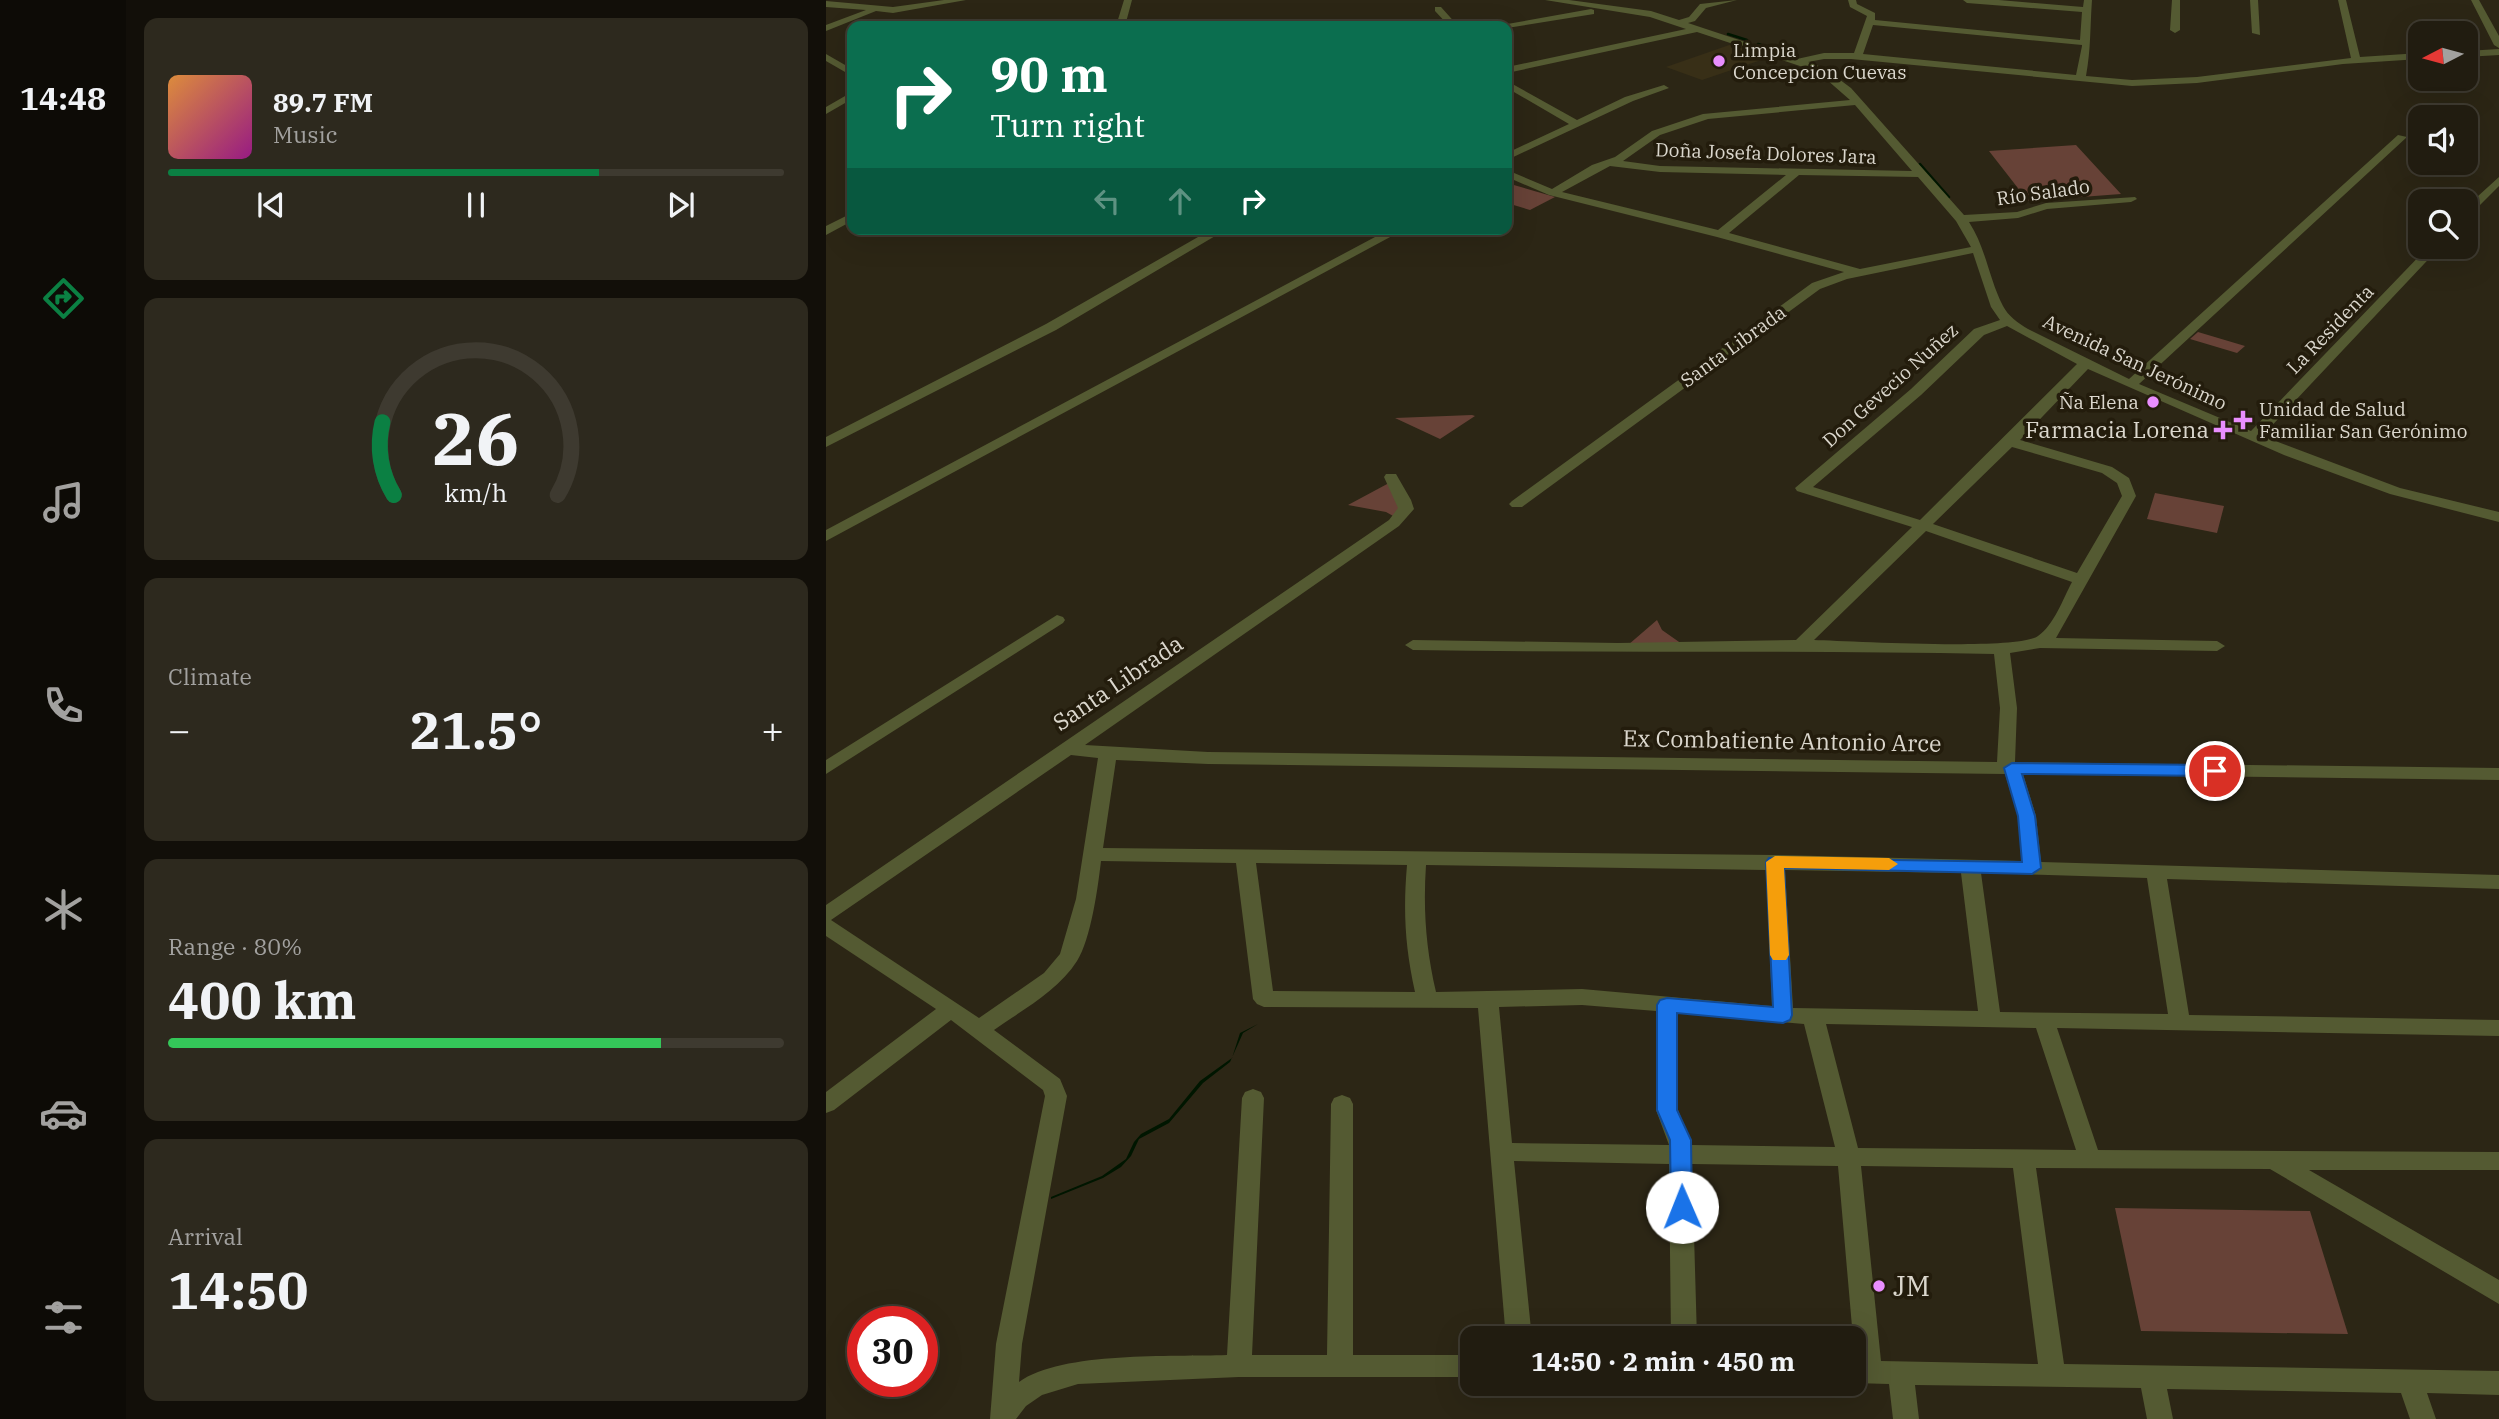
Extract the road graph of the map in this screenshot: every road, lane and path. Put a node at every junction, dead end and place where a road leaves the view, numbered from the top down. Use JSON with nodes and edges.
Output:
{"nodes":[{"id":1,"x":962,"y":0,"type":"edge"},
{"id":2,"x":1129,"y":0,"type":"edge"},
{"id":3,"x":1549,"y":0,"type":"edge"},
{"id":4,"x":1732,"y":0,"type":"edge"},
{"id":5,"x":1852,"y":0,"type":"edge"},
{"id":6,"x":1967,"y":0,"type":"edge"},
{"id":7,"x":2176,"y":0,"type":"edge"},
{"id":8,"x":2254,"y":0,"type":"edge"},
{"id":9,"x":2342,"y":0,"type":"edge"},
{"id":10,"x":2475,"y":0,"type":"edge"},
{"id":11,"x":826,"y":4,"type":"edge"},
{"id":12,"x":2087,"y":5,"type":"edge"},
{"id":13,"x":1600,"y":7,"type":"junction"},
{"id":14,"x":876,"y":9,"type":"junction"},
{"id":15,"x":1438,"y":9,"type":"dead end"},
{"id":16,"x":1122,"y":21,"type":"edge"},
{"id":17,"x":1449,"y":21,"type":"edge"},
{"id":18,"x":1682,"y":22,"type":"junction"},
{"id":19,"x":1872,"y":22,"type":"junction"},
{"id":20,"x":1512,"y":24,"type":"edge"},
{"id":21,"x":826,"y":28,"type":"edge"},
{"id":22,"x":1701,"y":29,"type":"junction"},
{"id":23,"x":2175,"y":30,"type":"dead end"},
{"id":24,"x":2257,"y":33,"type":"dead end"},
{"id":25,"x":2086,"y":43,"type":"junction"},
{"id":26,"x":2499,"y":45,"type":"edge"},
{"id":27,"x":2499,"y":52,"type":"edge"},
{"id":28,"x":2478,"y":53,"type":"edge"},
{"id":29,"x":826,"y":57,"type":"edge"},
{"id":30,"x":1857,"y":57,"type":"junction"},
{"id":31,"x":2408,"y":58,"type":"edge"},
{"id":32,"x":2356,"y":60,"type":"junction"},
{"id":33,"x":1800,"y":61,"type":"junction"},
{"id":34,"x":1512,"y":69,"type":"edge"},
{"id":35,"x":847,"y":70,"type":"edge"},
{"id":36,"x":2080,"y":79,"type":"junction"},
{"id":37,"x":1664,"y":88,"type":"dead end"},
{"id":38,"x":1512,"y":89,"type":"edge"},
{"id":39,"x":847,"y":98,"type":"edge"},
{"id":40,"x":1857,"y":102,"type":"junction"},
{"id":41,"x":826,"y":111,"type":"edge"},
{"id":42,"x":1577,"y":124,"type":"junction"},
{"id":43,"x":2402,"y":137,"type":"dead end"},
{"id":44,"x":1512,"y":156,"type":"edge"},
{"id":45,"x":1611,"y":163,"type":"junction"},
{"id":46,"x":1797,"y":171,"type":"junction"},
{"id":47,"x":1921,"y":174,"type":"junction"},
{"id":48,"x":1512,"y":175,"type":"edge"},
{"id":49,"x":2499,"y":180,"type":"edge"},
{"id":50,"x":1553,"y":193,"type":"junction"},
{"id":51,"x":2131,"y":199,"type":"dead end"},
{"id":52,"x":2478,"y":201,"type":"edge"},
{"id":53,"x":847,"y":219,"type":"edge"},
{"id":54,"x":1961,"y":219,"type":"junction"},
{"id":55,"x":847,"y":228,"type":"edge"},
{"id":56,"x":826,"y":231,"type":"edge"},
{"id":57,"x":1720,"y":234,"type":"junction"},
{"id":58,"x":1211,"y":235,"type":"edge"},
{"id":59,"x":1388,"y":235,"type":"edge"},
{"id":60,"x":826,"y":240,"type":"edge"},
{"id":61,"x":1977,"y":248,"type":"junction"},
{"id":62,"x":2423,"y":259,"type":"edge"},
{"id":63,"x":1861,"y":274,"type":"junction"},
{"id":64,"x":2008,"y":321,"type":"junction"},
{"id":65,"x":2085,"y":364,"type":"junction"},
{"id":66,"x":2130,"y":385,"type":"junction"},
{"id":67,"x":2253,"y":437,"type":"junction"},
{"id":68,"x":2012,"y":442,"type":"junction"},
{"id":69,"x":826,"y":443,"type":"edge"},
{"id":70,"x":1391,"y":477,"type":"dead end"},
{"id":71,"x":1517,"y":504,"type":"dead end"},
{"id":72,"x":2499,"y":517,"type":"edge"},
{"id":73,"x":1922,"y":525,"type":"junction"},
{"id":74,"x":826,"y":536,"type":"edge"},
{"id":75,"x":2081,"y":580,"type":"junction"},
{"id":76,"x":1057,"y":620,"type":"dead end"},
{"id":77,"x":2040,"y":643,"type":"junction"},
{"id":78,"x":1800,"y":645,"type":"junction"},
{"id":79,"x":1413,"y":646,"type":"dead end"},
{"id":80,"x":2217,"y":646,"type":"dead end"},
{"id":81,"x":2001,"y":649,"type":"junction"},
{"id":82,"x":1065,"y":748,"type":"junction"},
{"id":83,"x":1108,"y":754,"type":"junction"},
{"id":84,"x":826,"y":768,"type":"edge"},
{"id":85,"x":2008,"y":768,"type":"junction"},
{"id":86,"x":2497,"y":778,"type":"edge"},
{"id":87,"x":1093,"y":854,"type":"junction"},
{"id":88,"x":1245,"y":856,"type":"junction"},
{"id":89,"x":1417,"y":859,"type":"junction"},
{"id":90,"x":1775,"y":862,"type":"junction"},
{"id":91,"x":1970,"y":866,"type":"junction"},
{"id":92,"x":2032,"y":868,"type":"junction"},
{"id":93,"x":2156,"y":872,"type":"junction"},
{"id":94,"x":2499,"y":882,"type":"edge"},
{"id":95,"x":826,"y":915,"type":"edge"},
{"id":96,"x":826,"y":926,"type":"edge"},
{"id":97,"x":1427,"y":1000,"type":"junction"},
{"id":98,"x":1488,"y":1000,"type":"junction"},
{"id":99,"x":1667,"y":1005,"type":"junction"},
{"id":100,"x":951,"y":1009,"type":"junction"},
{"id":101,"x":1783,"y":1015,"type":"junction"},
{"id":102,"x":1813,"y":1017,"type":"junction"},
{"id":103,"x":1990,"y":1019,"type":"junction"},
{"id":104,"x":2044,"y":1020,"type":"junction"},
{"id":105,"x":2180,"y":1023,"type":"junction"},
{"id":106,"x":2499,"y":1028,"type":"edge"},
{"id":107,"x":978,"y":1030,"type":"junction"},
{"id":108,"x":1253,"y":1098,"type":"dead end"},
{"id":109,"x":826,"y":1104,"type":"edge"},
{"id":110,"x":1342,"y":1104,"type":"dead end"},
{"id":111,"x":1502,"y":1152,"type":"junction"},
{"id":112,"x":1681,"y":1154,"type":"junction"},
{"id":113,"x":1849,"y":1157,"type":"junction"},
{"id":114,"x":2023,"y":1159,"type":"junction"},
{"id":115,"x":2090,"y":1159,"type":"junction"},
{"id":116,"x":2273,"y":1160,"type":"junction"},
{"id":117,"x":2499,"y":1161,"type":"edge"},
{"id":118,"x":2499,"y":1293,"type":"edge"},
{"id":119,"x":1517,"y":1326,"type":"edge"},
{"id":120,"x":1684,"y":1326,"type":"edge"},
{"id":121,"x":1858,"y":1326,"type":"edge"},
{"id":122,"x":1239,"y":1366,"type":"junction"},
{"id":123,"x":1340,"y":1366,"type":"junction"},
{"id":124,"x":1460,"y":1366,"type":"edge"},
{"id":125,"x":1901,"y":1372,"type":"junction"},
{"id":126,"x":1866,"y":1373,"type":"edge"},
{"id":127,"x":2053,"y":1377,"type":"junction"},
{"id":128,"x":2152,"y":1378,"type":"junction"},
{"id":129,"x":2410,"y":1381,"type":"junction"},
{"id":130,"x":2499,"y":1382,"type":"edge"},
{"id":131,"x":1004,"y":1416,"type":"edge"},
{"id":132,"x":1906,"y":1419,"type":"edge"},
{"id":133,"x":2160,"y":1419,"type":"edge"},
{"id":134,"x":2423,"y":1419,"type":"edge"}],
"edges":[{"from":1,"to":14,"type":"street"},
{"from":2,"to":16,"type":"street"},
{"from":3,"to":13,"type":"street","name":"Avenida San Jerónimo"},
{"from":4,"to":18,"type":"street"},
{"from":5,"to":19,"type":"street"},
{"from":6,"to":12,"type":"street"},
{"from":7,"to":23,"type":"street"},
{"from":8,"to":24,"type":"street"},
{"from":9,"to":32,"type":"street"},
{"from":10,"to":26,"type":"street"},
{"from":11,"to":14,"type":"street"},
{"from":12,"to":25,"type":"street"},
{"from":13,"to":18,"type":"street","name":"Avenida San Jerónimo"},
{"from":13,"to":20,"type":"street"},
{"from":14,"to":21,"type":"street"},
{"from":15,"to":17,"type":"street"},
{"from":18,"to":22,"type":"street","name":"Avenida San Jerónimo"},
{"from":19,"to":25,"type":"street"},
{"from":19,"to":30,"type":"street"},
{"from":22,"to":33,"type":"street","name":"Avenida San Jerónimo"},
{"from":22,"to":34,"type":"street"},
{"from":25,"to":36,"type":"street"},
{"from":27,"to":28,"type":"street"},
{"from":29,"to":35,"type":"street"},
{"from":30,"to":33,"type":"street"},
{"from":30,"to":36,"type":"street"},
{"from":31,"to":32,"type":"street"},
{"from":32,"to":36,"type":"street"},
{"from":33,"to":40,"type":"street","name":"Avenida San Jerónimo"},
{"from":37,"to":42,"type":"street"},
{"from":38,"to":42,"type":"street"},
{"from":39,"to":41,"type":"street"},
{"from":40,"to":45,"type":"street"},
{"from":40,"to":47,"type":"street","name":"Avenida San Jerónimo"},
{"from":42,"to":44,"type":"street"},
{"from":43,"to":66,"type":"street"},
{"from":45,"to":46,"type":"street","name":"Doña Josefa Dolores Jara"},
{"from":45,"to":50,"type":"street"},
{"from":46,"to":47,"type":"street","name":"Doña Josefa Dolores Jara"},
{"from":46,"to":57,"type":"street"},
{"from":47,"to":54,"type":"street","name":"Avenida San Jerónimo"},
{"from":48,"to":50,"type":"street"},
{"from":49,"to":52,"type":"street"},
{"from":50,"to":57,"type":"street"},
{"from":51,"to":54,"type":"street","name":"Río Salado"},
{"from":53,"to":56,"type":"street"},
{"from":54,"to":61,"type":"street","name":"Avenida San Jerónimo"},
{"from":55,"to":60,"type":"street"},
{"from":57,"to":63,"type":"street"},
{"from":58,"to":69,"type":"street"},
{"from":59,"to":74,"type":"street"},
{"from":61,"to":63,"type":"street","name":"Santa Librada"},
{"from":61,"to":64,"type":"street","name":"Avenida San Jerónimo"},
{"from":62,"to":67,"type":"street","name":"La Residenta"},
{"from":63,"to":71,"type":"street","name":"Santa Librada"},
{"from":64,"to":65,"type":"street","name":"Avenida San Jerónimo"},
{"from":64,"to":73,"type":"street","name":"Don Gevecio Nuñez"},
{"from":65,"to":66,"type":"street","name":"Avenida San Jerónimo"},
{"from":65,"to":68,"type":"street"},
{"from":66,"to":67,"type":"street","name":"Avenida San Jerónimo"},
{"from":67,"to":72,"type":"street","name":"Avenida San Jerónimo"},
{"from":68,"to":73,"type":"street"},
{"from":68,"to":75,"type":"street"},
{"from":70,"to":82,"type":"street","name":"Santa Librada"},
{"from":73,"to":75,"type":"street"},
{"from":73,"to":78,"type":"street"},
{"from":75,"to":77,"type":"street"},
{"from":76,"to":84,"type":"street"},
{"from":77,"to":80,"type":"street"},
{"from":77,"to":81,"type":"street"},
{"from":78,"to":79,"type":"street"},
{"from":78,"to":81,"type":"street"},
{"from":81,"to":85,"type":"street"},
{"from":82,"to":83,"type":"street","name":"Ex Combatiente Antonio Arce"},
{"from":82,"to":95,"type":"street","name":"Santa Librada"},
{"from":83,"to":85,"type":"street","name":"Ex Combatiente Antonio Arce"},
{"from":83,"to":87,"type":"street"},
{"from":85,"to":86,"type":"street","name":"Ex Combatiente Antonio Arce"},
{"from":85,"to":92,"type":"street"},
{"from":87,"to":88,"type":"street"},
{"from":87,"to":107,"type":"street"},
{"from":88,"to":89,"type":"street"},
{"from":88,"to":97,"type":"street"},
{"from":89,"to":90,"type":"street"},
{"from":89,"to":97,"type":"street"},
{"from":90,"to":91,"type":"street"},
{"from":90,"to":101,"type":"street"},
{"from":91,"to":92,"type":"street"},
{"from":91,"to":103,"type":"street"},
{"from":92,"to":93,"type":"street"},
{"from":93,"to":94,"type":"street"},
{"from":93,"to":105,"type":"street"},
{"from":96,"to":100,"type":"street"},
{"from":97,"to":98,"type":"street"},
{"from":98,"to":99,"type":"street"},
{"from":98,"to":111,"type":"street"},
{"from":99,"to":101,"type":"street"},
{"from":99,"to":112,"type":"street"},
{"from":100,"to":107,"type":"street"},
{"from":100,"to":109,"type":"street"},
{"from":101,"to":102,"type":"street"},
{"from":102,"to":103,"type":"street"},
{"from":102,"to":113,"type":"street"},
{"from":103,"to":104,"type":"street"},
{"from":104,"to":105,"type":"street"},
{"from":104,"to":115,"type":"street"},
{"from":105,"to":106,"type":"street"},
{"from":107,"to":131,"type":"street"},
{"from":108,"to":122,"type":"street"},
{"from":110,"to":123,"type":"street"},
{"from":111,"to":112,"type":"street"},
{"from":111,"to":119,"type":"street"},
{"from":112,"to":113,"type":"street"},
{"from":112,"to":120,"type":"street"},
{"from":113,"to":114,"type":"street"},
{"from":113,"to":121,"type":"street"},
{"from":114,"to":115,"type":"street"},
{"from":114,"to":127,"type":"street"},
{"from":115,"to":116,"type":"street"},
{"from":116,"to":117,"type":"street"},
{"from":116,"to":118,"type":"street"},
{"from":122,"to":123,"type":"street"},
{"from":122,"to":131,"type":"street"},
{"from":123,"to":124,"type":"street"},
{"from":125,"to":126,"type":"street"},
{"from":125,"to":127,"type":"street"},
{"from":125,"to":132,"type":"street"},
{"from":127,"to":128,"type":"street"},
{"from":128,"to":129,"type":"street"},
{"from":128,"to":133,"type":"street"},
{"from":129,"to":130,"type":"street"},
{"from":129,"to":134,"type":"street"}]}
